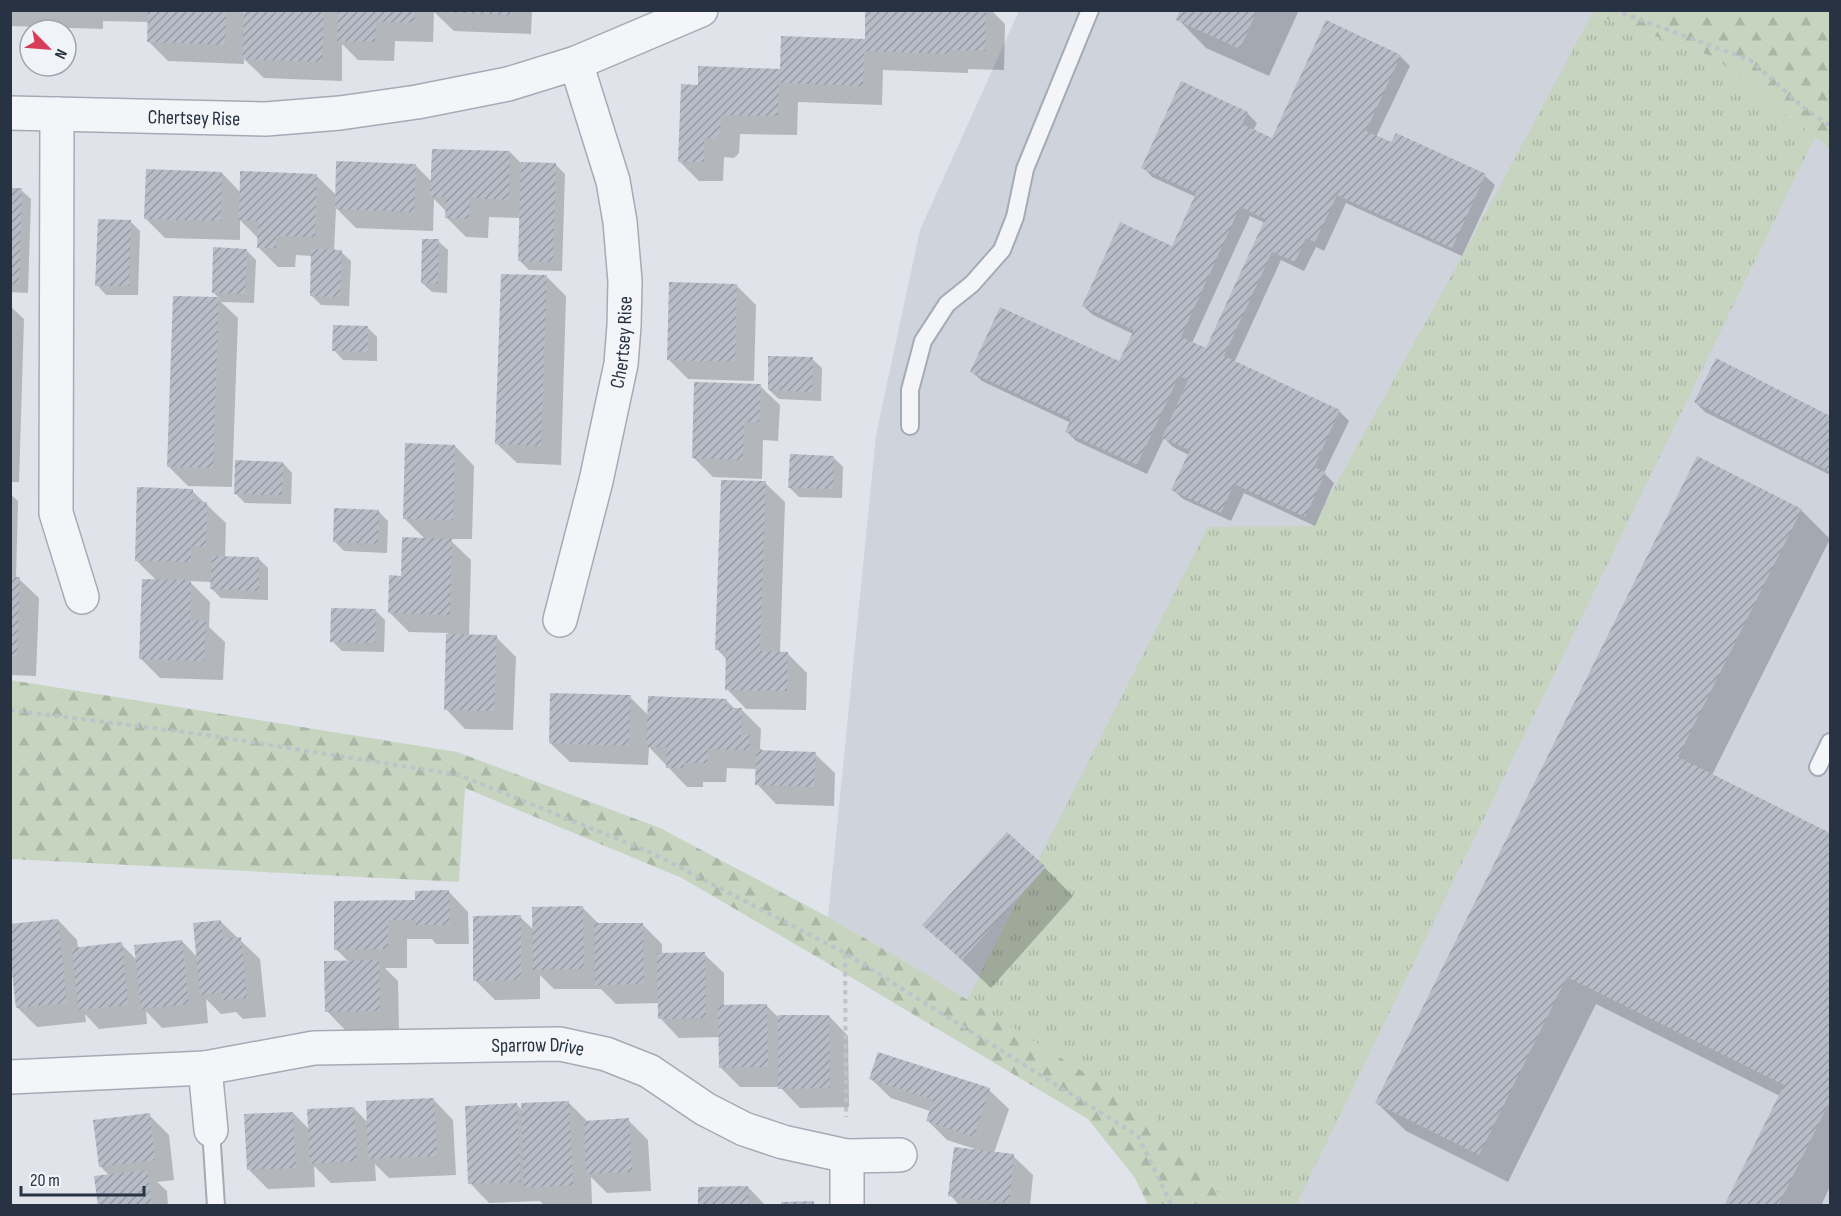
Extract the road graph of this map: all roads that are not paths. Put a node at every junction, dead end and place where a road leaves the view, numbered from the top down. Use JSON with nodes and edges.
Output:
{"nodes":[{"id":1,"x":701,"y":10,"type":"edge"},
{"id":2,"x":1090,"y":10,"type":"edge"},
{"id":3,"x":576,"y":63,"type":"junction"},
{"id":4,"x":10,"y":113,"type":"edge"},
{"id":5,"x":57,"y":114,"type":"junction"},
{"id":6,"x":910,"y":426,"type":"dead end"},
{"id":7,"x":82,"y":597,"type":"dead end"},
{"id":8,"x":560,"y":620,"type":"dead end"},
{"id":9,"x":1830,"y":742,"type":"edge"},
{"id":10,"x":1818,"y":767,"type":"dead end"},
{"id":11,"x":205,"y":1068,"type":"junction"},
{"id":12,"x":10,"y":1077,"type":"edge"},
{"id":13,"x":211,"y":1130,"type":"joint"},
{"id":14,"x":900,"y":1155,"type":"dead end"},
{"id":15,"x":847,"y":1156,"type":"junction"},
{"id":16,"x":216,"y":1206,"type":"edge"},
{"id":17,"x":848,"y":1206,"type":"edge"}],
"edges":[{"from":1,"to":3,"type":"street","name":"Chertsey Rise"},
{"from":2,"to":6,"type":"lane"},
{"from":3,"to":5,"type":"street","name":"Chertsey Rise"},
{"from":3,"to":8,"type":"street","name":"Chertsey Rise"},
{"from":4,"to":5,"type":"street","name":"Chertsey Rise"},
{"from":5,"to":7,"type":"street"},
{"from":9,"to":10,"type":"lane"},
{"from":11,"to":12,"type":"street","name":"Sparrow Drive"},
{"from":11,"to":13,"type":"street"},
{"from":11,"to":15,"type":"street","name":"Sparrow Drive"},
{"from":13,"to":16,"type":"lane"},
{"from":14,"to":15,"type":"street","name":"Sparrow Drive"},
{"from":15,"to":17,"type":"street"}]}
